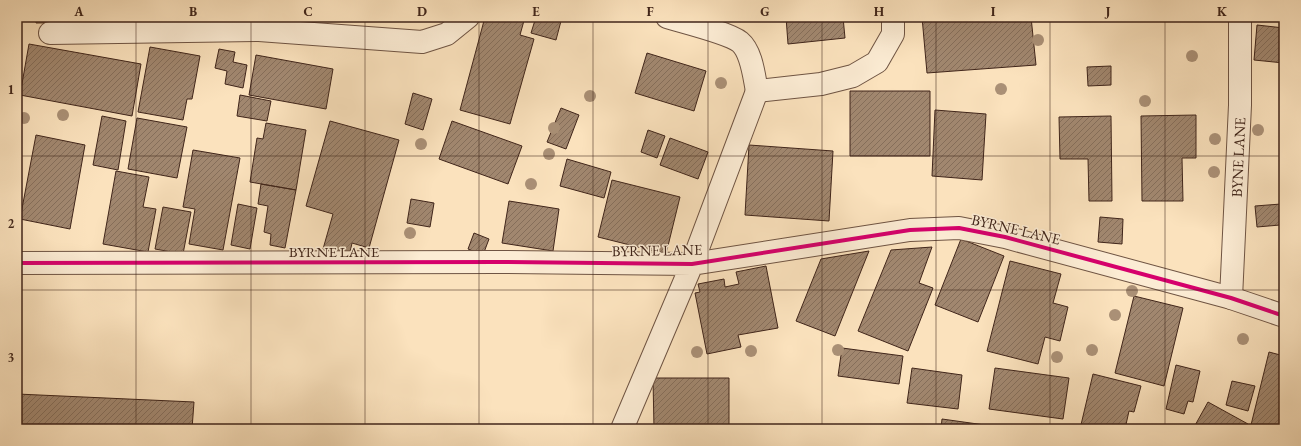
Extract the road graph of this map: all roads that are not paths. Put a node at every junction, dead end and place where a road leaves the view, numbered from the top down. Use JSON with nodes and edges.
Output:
{"nodes":[{"id":1,"x":468,"y":17,"type":"edge"},
{"id":2,"x":667,"y":17,"type":"edge"},
{"id":3,"x":893,"y":17,"type":"edge"},
{"id":4,"x":1240,"y":17,"type":"edge"},
{"id":5,"x":260,"y":24,"type":"edge"},
{"id":6,"x":50,"y":33,"type":"dead end"},
{"id":7,"x":756,"y":92,"type":"junction"},
{"id":8,"x":17,"y":263,"type":"edge"},
{"id":9,"x":692,"y":264,"type":"junction"},
{"id":10,"x":1230,"y":298,"type":"junction"},
{"id":11,"x":1284,"y":316,"type":"edge"},
{"id":12,"x":622,"y":429,"type":"edge"}],
"edges":[{"from":1,"to":5,"type":"street"},
{"from":2,"to":7,"type":"street"},
{"from":3,"to":7,"type":"street"},
{"from":4,"to":10,"type":"street","name":"BYNE LANE"},
{"from":5,"to":6,"type":"street"},
{"from":7,"to":9,"type":"street"},
{"from":8,"to":9,"type":"street","name":"BYRNE LANE"},
{"from":9,"to":10,"type":"street","name":"BYRNE LANE"},
{"from":9,"to":12,"type":"street"},
{"from":10,"to":11,"type":"street","name":"BYRNE LANE"}]}
